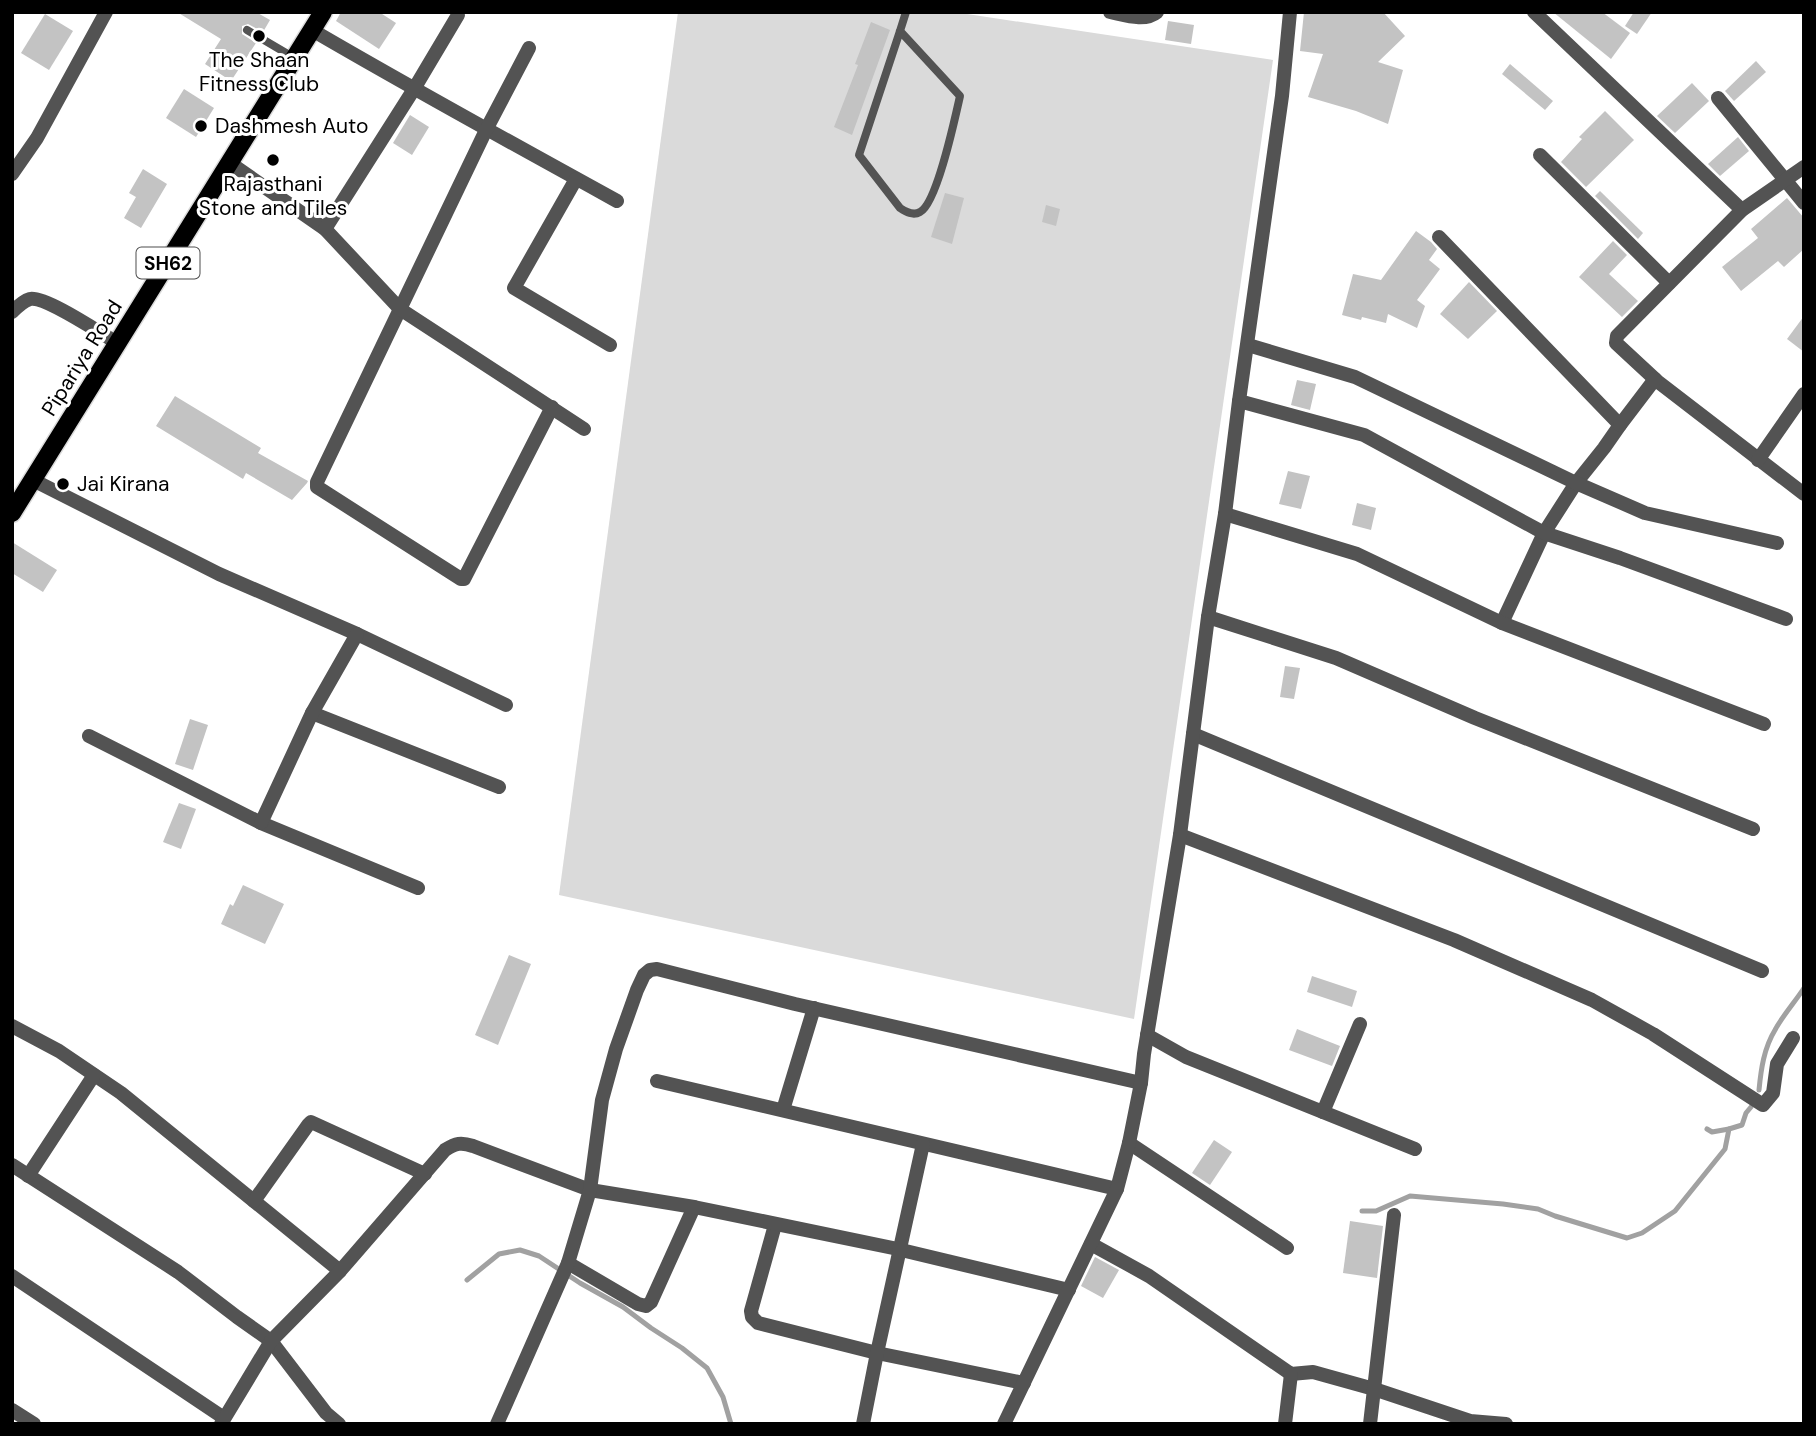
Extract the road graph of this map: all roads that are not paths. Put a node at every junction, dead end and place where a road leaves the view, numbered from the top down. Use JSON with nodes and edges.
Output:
{"nodes":[{"id":1,"x":107,"y":12,"type":"edge"},
{"id":2,"x":323,"y":12,"type":"edge"},
{"id":3,"x":906,"y":12,"type":"edge"},
{"id":4,"x":1110,"y":12,"type":"edge"},
{"id":5,"x":1157,"y":12,"type":"edge"},
{"id":6,"x":1290,"y":12,"type":"edge"},
{"id":7,"x":1534,"y":12,"type":"edge"},
{"id":8,"x":458,"y":15,"type":"dead end"},
{"id":9,"x":312,"y":21,"type":"edge"},
{"id":10,"x":247,"y":30,"type":"dead end"},
{"id":11,"x":900,"y":31,"type":"junction"},
{"id":12,"x":529,"y":48,"type":"dead end"},
{"id":13,"x":286,"y":53,"type":"junction"},
{"id":14,"x":414,"y":89,"type":"junction"},
{"id":15,"x":1718,"y":98,"type":"dead end"},
{"id":16,"x":486,"y":128,"type":"junction"},
{"id":17,"x":1540,"y":155,"type":"dead end"},
{"id":18,"x":230,"y":163,"type":"junction"},
{"id":19,"x":1804,"y":167,"type":"edge"},
{"id":20,"x":12,"y":174,"type":"edge"},
{"id":21,"x":576,"y":178,"type":"junction"},
{"id":22,"x":1786,"y":179,"type":"junction"},
{"id":23,"x":617,"y":201,"type":"dead end"},
{"id":24,"x":1804,"y":204,"type":"edge"},
{"id":25,"x":1742,"y":210,"type":"junction"},
{"id":26,"x":325,"y":229,"type":"junction"},
{"id":27,"x":1439,"y":237,"type":"dead end"},
{"id":28,"x":1669,"y":283,"type":"junction"},
{"id":29,"x":400,"y":309,"type":"junction"},
{"id":30,"x":12,"y":312,"type":"edge"},
{"id":31,"x":109,"y":338,"type":"junction"},
{"id":32,"x":610,"y":345,"type":"dead end"},
{"id":33,"x":1248,"y":345,"type":"junction"},
{"id":34,"x":1655,"y":379,"type":"junction"},
{"id":35,"x":1804,"y":394,"type":"edge"},
{"id":36,"x":1239,"y":401,"type":"junction"},
{"id":37,"x":552,"y":407,"type":"junction"},
{"id":38,"x":1620,"y":425,"type":"junction"},
{"id":39,"x":584,"y":429,"type":"dead end"},
{"id":40,"x":1758,"y":460,"type":"junction"},
{"id":41,"x":33,"y":480,"type":"junction"},
{"id":42,"x":1576,"y":483,"type":"junction"},
{"id":43,"x":12,"y":493,"type":"edge"},
{"id":44,"x":1804,"y":494,"type":"edge"},
{"id":45,"x":12,"y":513,"type":"edge"},
{"id":46,"x":1225,"y":513,"type":"junction"},
{"id":47,"x":1544,"y":533,"type":"junction"},
{"id":48,"x":1777,"y":543,"type":"dead end"},
{"id":49,"x":1208,"y":617,"type":"junction"},
{"id":50,"x":1786,"y":619,"type":"dead end"},
{"id":51,"x":1502,"y":623,"type":"junction"},
{"id":52,"x":356,"y":634,"type":"junction"},
{"id":53,"x":506,"y":705,"type":"dead end"},
{"id":54,"x":312,"y":713,"type":"junction"},
{"id":55,"x":1764,"y":723,"type":"dead end"},
{"id":56,"x":1194,"y":734,"type":"junction"},
{"id":57,"x":89,"y":736,"type":"dead end"},
{"id":58,"x":499,"y":787,"type":"dead end"},
{"id":59,"x":261,"y":823,"type":"junction"},
{"id":60,"x":1753,"y":829,"type":"dead end"},
{"id":61,"x":1180,"y":835,"type":"junction"},
{"id":62,"x":418,"y":888,"type":"dead end"},
{"id":63,"x":1762,"y":971,"type":"dead end"},
{"id":64,"x":814,"y":1008,"type":"junction"},
{"id":65,"x":1360,"y":1024,"type":"dead end"},
{"id":66,"x":12,"y":1026,"type":"edge"},
{"id":67,"x":1147,"y":1035,"type":"junction"},
{"id":68,"x":1793,"y":1038,"type":"dead end"},
{"id":69,"x":94,"y":1075,"type":"junction"},
{"id":70,"x":657,"y":1081,"type":"dead end"},
{"id":71,"x":1141,"y":1083,"type":"junction"},
{"id":72,"x":783,"y":1111,"type":"junction"},
{"id":73,"x":1323,"y":1112,"type":"junction"},
{"id":74,"x":1129,"y":1143,"type":"junction"},
{"id":75,"x":923,"y":1144,"type":"junction"},
{"id":76,"x":1415,"y":1149,"type":"dead end"},
{"id":77,"x":12,"y":1165,"type":"edge"},
{"id":78,"x":425,"y":1174,"type":"junction"},
{"id":79,"x":29,"y":1175,"type":"junction"},
{"id":80,"x":1117,"y":1189,"type":"junction"},
{"id":81,"x":590,"y":1191,"type":"junction"},
{"id":82,"x":254,"y":1201,"type":"junction"},
{"id":83,"x":694,"y":1207,"type":"junction"},
{"id":84,"x":1394,"y":1215,"type":"dead end"},
{"id":85,"x":775,"y":1225,"type":"junction"},
{"id":86,"x":1091,"y":1244,"type":"junction"},
{"id":87,"x":1287,"y":1248,"type":"dead end"},
{"id":88,"x":900,"y":1250,"type":"junction"},
{"id":89,"x":568,"y":1263,"type":"junction"},
{"id":90,"x":340,"y":1271,"type":"junction"},
{"id":91,"x":12,"y":1276,"type":"edge"},
{"id":92,"x":1069,"y":1290,"type":"junction"},
{"id":93,"x":271,"y":1341,"type":"junction"},
{"id":94,"x":877,"y":1353,"type":"junction"},
{"id":95,"x":1292,"y":1374,"type":"junction"},
{"id":96,"x":1024,"y":1383,"type":"junction"},
{"id":97,"x":1374,"y":1389,"type":"junction"},
{"id":98,"x":12,"y":1410,"type":"edge"},
{"id":99,"x":223,"y":1421,"type":"edge"},
{"id":100,"x":34,"y":1424,"type":"edge"},
{"id":101,"x":339,"y":1424,"type":"edge"},
{"id":102,"x":497,"y":1424,"type":"edge"},
{"id":103,"x":863,"y":1424,"type":"edge"},
{"id":104,"x":1003,"y":1424,"type":"edge"},
{"id":105,"x":1285,"y":1424,"type":"edge"},
{"id":106,"x":1370,"y":1424,"type":"edge"},
{"id":107,"x":1506,"y":1424,"type":"edge"}],
"edges":[{"from":1,"to":20,"type":"street"},
{"from":2,"to":9,"type":"main road","name":"Pipariya Road","number":"SH62"},
{"from":3,"to":11,"type":"lane"},
{"from":4,"to":5,"type":"street"},
{"from":6,"to":33,"type":"street"},
{"from":7,"to":25,"type":"street"},
{"from":8,"to":14,"type":"street"},
{"from":9,"to":13,"type":"main road","name":"Pipariya Road","number":"SH62"},
{"from":9,"to":14,"type":"street"},
{"from":9,"to":18,"type":"main road","name":"Pipariya Road","number":"SH62"},
{"from":10,"to":13,"type":"lane"},
{"from":11,"to":11,"type":"lane"},
{"from":12,"to":16,"type":"street"},
{"from":13,"to":31,"type":"main road","name":"Pipariya Road","number":"SH62"},
{"from":14,"to":16,"type":"street"},
{"from":14,"to":26,"type":"street"},
{"from":15,"to":22,"type":"street"},
{"from":16,"to":21,"type":"street"},
{"from":16,"to":29,"type":"street"},
{"from":17,"to":28,"type":"street"},
{"from":18,"to":26,"type":"street"},
{"from":18,"to":41,"type":"main road","name":"Pipariya Road","number":"SH62"},
{"from":19,"to":22,"type":"street"},
{"from":21,"to":23,"type":"street"},
{"from":21,"to":32,"type":"street"},
{"from":22,"to":24,"type":"street"},
{"from":22,"to":25,"type":"street"},
{"from":25,"to":28,"type":"street"},
{"from":26,"to":29,"type":"street"},
{"from":27,"to":38,"type":"street"},
{"from":28,"to":34,"type":"street"},
{"from":29,"to":37,"type":"street"},
{"from":29,"to":37,"type":"street"},
{"from":30,"to":31,"type":"street"},
{"from":31,"to":43,"type":"main road","name":"Pipariya Road","number":"SH62"},
{"from":33,"to":36,"type":"street"},
{"from":33,"to":42,"type":"street"},
{"from":34,"to":38,"type":"street"},
{"from":34,"to":40,"type":"street"},
{"from":35,"to":40,"type":"street"},
{"from":36,"to":46,"type":"street"},
{"from":36,"to":47,"type":"street"},
{"from":37,"to":39,"type":"street"},
{"from":38,"to":42,"type":"street"},
{"from":40,"to":44,"type":"street"},
{"from":41,"to":45,"type":"main road","name":"Pipariya Road","number":"SH62"},
{"from":41,"to":52,"type":"street"},
{"from":42,"to":47,"type":"street"},
{"from":42,"to":48,"type":"street"},
{"from":46,"to":49,"type":"street"},
{"from":46,"to":51,"type":"street"},
{"from":47,"to":50,"type":"street"},
{"from":47,"to":51,"type":"street"},
{"from":49,"to":56,"type":"street"},
{"from":49,"to":60,"type":"street"},
{"from":51,"to":55,"type":"street"},
{"from":52,"to":53,"type":"street"},
{"from":52,"to":54,"type":"street"},
{"from":54,"to":58,"type":"street"},
{"from":54,"to":59,"type":"street"},
{"from":56,"to":61,"type":"street"},
{"from":56,"to":63,"type":"street"},
{"from":57,"to":59,"type":"street"},
{"from":59,"to":62,"type":"street"},
{"from":61,"to":67,"type":"street"},
{"from":61,"to":68,"type":"street"},
{"from":64,"to":71,"type":"street"},
{"from":64,"to":72,"type":"street"},
{"from":64,"to":81,"type":"street"},
{"from":65,"to":73,"type":"street"},
{"from":66,"to":69,"type":"street"},
{"from":67,"to":71,"type":"street"},
{"from":67,"to":73,"type":"street"},
{"from":69,"to":79,"type":"street"},
{"from":69,"to":82,"type":"street"},
{"from":70,"to":72,"type":"street"},
{"from":71,"to":74,"type":"street"},
{"from":72,"to":75,"type":"street"},
{"from":73,"to":76,"type":"street"},
{"from":74,"to":80,"type":"street"},
{"from":74,"to":87,"type":"street"},
{"from":75,"to":80,"type":"street"},
{"from":75,"to":88,"type":"street"},
{"from":77,"to":79,"type":"street"},
{"from":78,"to":81,"type":"street"},
{"from":78,"to":82,"type":"street"},
{"from":78,"to":90,"type":"street"},
{"from":79,"to":93,"type":"street"},
{"from":80,"to":86,"type":"street"},
{"from":81,"to":83,"type":"street"},
{"from":81,"to":89,"type":"street"},
{"from":82,"to":90,"type":"street"},
{"from":83,"to":85,"type":"street"},
{"from":83,"to":89,"type":"street"},
{"from":84,"to":97,"type":"street"},
{"from":85,"to":88,"type":"street"},
{"from":85,"to":94,"type":"street"},
{"from":86,"to":92,"type":"street"},
{"from":86,"to":95,"type":"street"},
{"from":88,"to":92,"type":"street"},
{"from":88,"to":94,"type":"street"},
{"from":89,"to":102,"type":"street"},
{"from":90,"to":93,"type":"street"},
{"from":91,"to":99,"type":"street"},
{"from":92,"to":96,"type":"street"},
{"from":93,"to":99,"type":"street"},
{"from":93,"to":101,"type":"street"},
{"from":94,"to":96,"type":"street"},
{"from":94,"to":103,"type":"street"},
{"from":95,"to":97,"type":"street"},
{"from":95,"to":105,"type":"street"},
{"from":96,"to":104,"type":"street"},
{"from":97,"to":106,"type":"street"},
{"from":97,"to":107,"type":"street"},
{"from":98,"to":100,"type":"street"}]}
